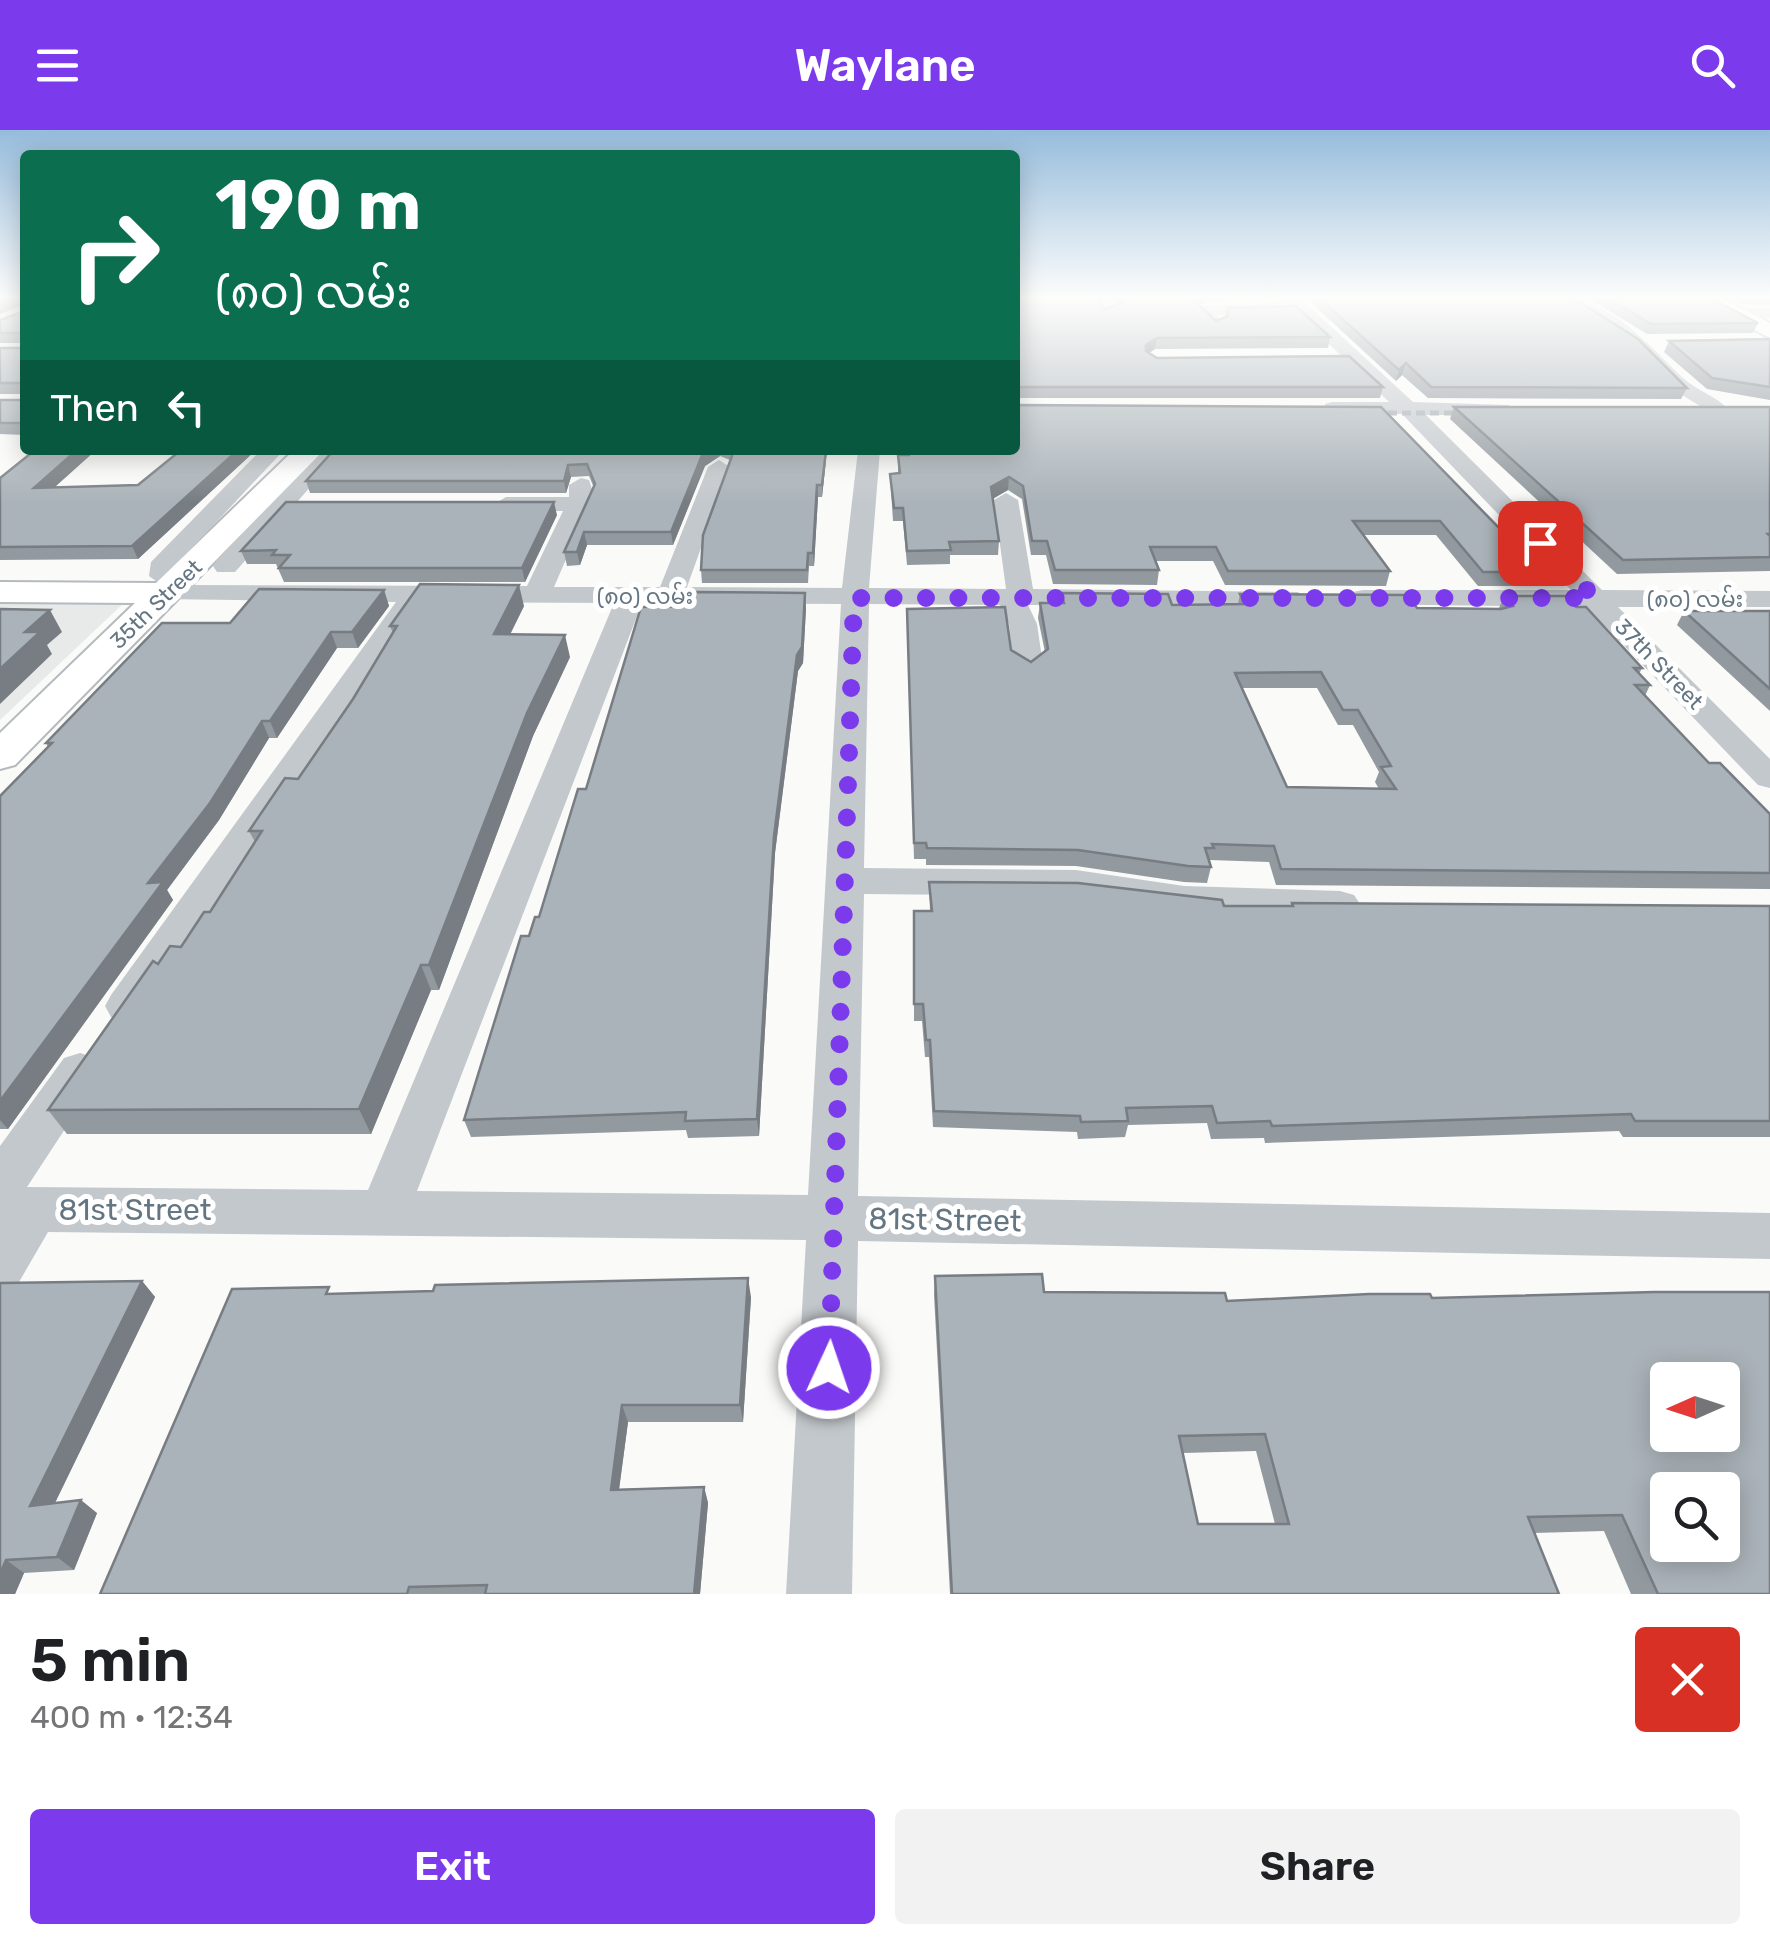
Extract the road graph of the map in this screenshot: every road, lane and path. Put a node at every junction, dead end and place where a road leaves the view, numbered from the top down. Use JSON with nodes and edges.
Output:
{"nodes":[{"id":1,"x":1353,"y":366,"type":"edge"},
{"id":2,"x":1666,"y":366,"type":"edge"},
{"id":3,"x":1308,"y":408,"type":"edge"},
{"id":4,"x":1405,"y":408,"type":"junction"},
{"id":5,"x":1679,"y":409,"type":"edge"},
{"id":6,"x":1428,"y":429,"type":"junction"},
{"id":7,"x":1392,"y":432,"type":"edge"},
{"id":8,"x":268,"y":455,"type":"edge"},
{"id":9,"x":305,"y":455,"type":"edge"},
{"id":10,"x":328,"y":455,"type":"edge"},
{"id":11,"x":868,"y":455,"type":"edge"},
{"id":12,"x":719,"y":466,"type":"dead end"},
{"id":13,"x":1006,"y":500,"type":"edge"},
{"id":14,"x":284,"y":504,"type":"junction"},
{"id":15,"x":323,"y":504,"type":"edge"},
{"id":16,"x":480,"y":504,"type":"edge"},
{"id":17,"x":226,"y":566,"type":"dead end"},
{"id":18,"x":178,"y":583,"type":"junction"},
{"id":19,"x":0,"y":592,"type":"edge"},
{"id":20,"x":48,"y":592,"type":"junction"},
{"id":21,"x":415,"y":595,"type":"junction"},
{"id":22,"x":670,"y":595,"type":"junction"},
{"id":23,"x":536,"y":596,"type":"junction"},
{"id":24,"x":631,"y":596,"type":"junction"},
{"id":25,"x":854,"y":598,"type":"junction"},
{"id":26,"x":1016,"y":598,"type":"junction"},
{"id":27,"x":1595,"y":598,"type":"junction"},
{"id":28,"x":1770,"y":599,"type":"edge"},
{"id":29,"x":1028,"y":665,"type":"edge"},
{"id":30,"x":79,"y":680,"type":"junction"},
{"id":31,"x":0,"y":756,"type":"edge"},
{"id":32,"x":1770,"y":778,"type":"edge"},
{"id":33,"x":844,"y":881,"type":"junction"},
{"id":34,"x":1376,"y":904,"type":"edge"},
{"id":35,"x":11,"y":1201,"type":"edge"},
{"id":36,"x":384,"y":1212,"type":"junction"},
{"id":37,"x":836,"y":1218,"type":"junction"},
{"id":38,"x":1770,"y":1236,"type":"edge"},
{"id":39,"x":0,"y":1264,"type":"edge"},
{"id":40,"x":819,"y":1594,"type":"edge"}],
"edges":[{"from":1,"to":4,"type":"street","name":"37th Street"},
{"from":2,"to":5,"type":"street"},
{"from":3,"to":4,"type":"street"},
{"from":4,"to":6,"type":"street","name":"37th Street"},
{"from":4,"to":6,"type":"street"},
{"from":6,"to":7,"type":"street"},
{"from":6,"to":27,"type":"street","name":"37th Street"},
{"from":8,"to":18,"type":"street"},
{"from":9,"to":18,"type":"main road","name":"35th Street"},
{"from":10,"to":14,"type":"street"},
{"from":11,"to":25,"type":"street"},
{"from":12,"to":22,"type":"street"},
{"from":13,"to":26,"type":"street"},
{"from":14,"to":15,"type":"street"},
{"from":14,"to":17,"type":"street"},
{"from":16,"to":23,"type":"street"},
{"from":18,"to":20,"type":"main road","name":"(၈၀) လမ်း"},
{"from":18,"to":21,"type":"street","name":"(၈၀) လမ်း"},
{"from":18,"to":30,"type":"main road","name":"35th Street"},
{"from":19,"to":20,"type":"main road","name":"(၈၀) လမ်း"},
{"from":20,"to":30,"type":"main road"},
{"from":21,"to":23,"type":"street","name":"(၈၀) လမ်း"},
{"from":21,"to":35,"type":"street"},
{"from":22,"to":24,"type":"street","name":"(၈၀) လမ်း"},
{"from":22,"to":25,"type":"street","name":"(၈၀) လမ်း"},
{"from":23,"to":24,"type":"street","name":"(၈၀) လမ်း"},
{"from":24,"to":36,"type":"street"},
{"from":25,"to":26,"type":"street","name":"(၈၀) လမ်း"},
{"from":25,"to":33,"type":"street"},
{"from":26,"to":27,"type":"street","name":"(၈၀) လမ်း"},
{"from":26,"to":29,"type":"street"},
{"from":27,"to":28,"type":"street","name":"(၈၀) လမ်း"},
{"from":27,"to":32,"type":"street","name":"37th Street"},
{"from":30,"to":31,"type":"main road","name":"35th Street"},
{"from":33,"to":34,"type":"street"},
{"from":33,"to":37,"type":"street"},
{"from":35,"to":36,"type":"street","name":"81st Street"},
{"from":35,"to":39,"type":"street"},
{"from":36,"to":37,"type":"street","name":"81st Street"},
{"from":37,"to":38,"type":"street","name":"81st Street"},
{"from":37,"to":40,"type":"street"}]}
